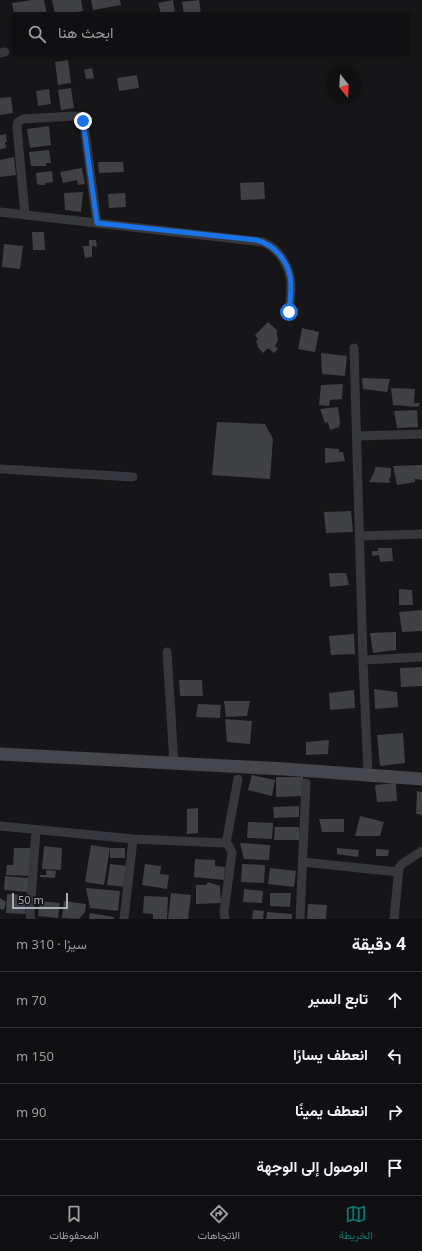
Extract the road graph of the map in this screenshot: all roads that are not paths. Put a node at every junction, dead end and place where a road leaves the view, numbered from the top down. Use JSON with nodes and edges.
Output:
{"nodes":[{"id":1,"x":0,"y":212,"type":"edge"},
{"id":2,"x":26,"y":215,"type":"junction"},
{"id":3,"x":97,"y":223,"type":"junction"},
{"id":4,"x":289,"y":312,"type":"dead end"},
{"id":5,"x":354,"y":348,"type":"dead end"},
{"id":6,"x":422,"y":434,"type":"edge"},
{"id":7,"x":357,"y":436,"type":"junction"},
{"id":8,"x":0,"y":469,"type":"edge"},
{"id":9,"x":133,"y":477,"type":"dead end"},
{"id":10,"x":422,"y":534,"type":"edge"},
{"id":11,"x":360,"y":536,"type":"junction"},
{"id":12,"x":167,"y":652,"type":"dead end"},
{"id":13,"x":422,"y":657,"type":"edge"},
{"id":14,"x":363,"y":660,"type":"junction"},
{"id":15,"x":0,"y":754,"type":"edge"},
{"id":16,"x":174,"y":763,"type":"junction"},
{"id":17,"x":368,"y":774,"type":"junction"},
{"id":18,"x":238,"y":779,"type":"dead end"},
{"id":19,"x":422,"y":779,"type":"edge"},
{"id":20,"x":306,"y":783,"type":"dead end"},
{"id":21,"x":0,"y":826,"type":"edge"},
{"id":22,"x":36,"y":830,"type":"junction"},
{"id":23,"x":133,"y":838,"type":"junction"},
{"id":24,"x":226,"y":843,"type":"junction"},
{"id":25,"x":422,"y":850,"type":"edge"},
{"id":26,"x":303,"y":862,"type":"junction"},
{"id":27,"x":398,"y":872,"type":"junction"},
{"id":28,"x":31,"y":919,"type":"edge"},
{"id":29,"x":124,"y":919,"type":"edge"},
{"id":30,"x":225,"y":919,"type":"edge"},
{"id":31,"x":300,"y":919,"type":"edge"},
{"id":32,"x":394,"y":919,"type":"edge"}],
"edges":[{"from":1,"to":2,"type":"street"},
{"from":2,"to":3,"type":"street"},
{"from":2,"to":3,"type":"street"},
{"from":3,"to":4,"type":"street"},
{"from":5,"to":7,"type":"street"},
{"from":6,"to":7,"type":"street"},
{"from":7,"to":11,"type":"street"},
{"from":8,"to":9,"type":"street"},
{"from":10,"to":11,"type":"street"},
{"from":11,"to":14,"type":"street"},
{"from":12,"to":16,"type":"street"},
{"from":13,"to":14,"type":"street"},
{"from":14,"to":17,"type":"street"},
{"from":15,"to":16,"type":"street"},
{"from":16,"to":17,"type":"street"},
{"from":17,"to":19,"type":"street"},
{"from":18,"to":24,"type":"street"},
{"from":20,"to":26,"type":"street"},
{"from":21,"to":22,"type":"street"},
{"from":22,"to":23,"type":"street"},
{"from":22,"to":28,"type":"street"},
{"from":23,"to":24,"type":"street"},
{"from":23,"to":29,"type":"street"},
{"from":24,"to":30,"type":"street"},
{"from":25,"to":27,"type":"street"},
{"from":26,"to":27,"type":"street"},
{"from":26,"to":31,"type":"street"},
{"from":27,"to":32,"type":"street"}]}
